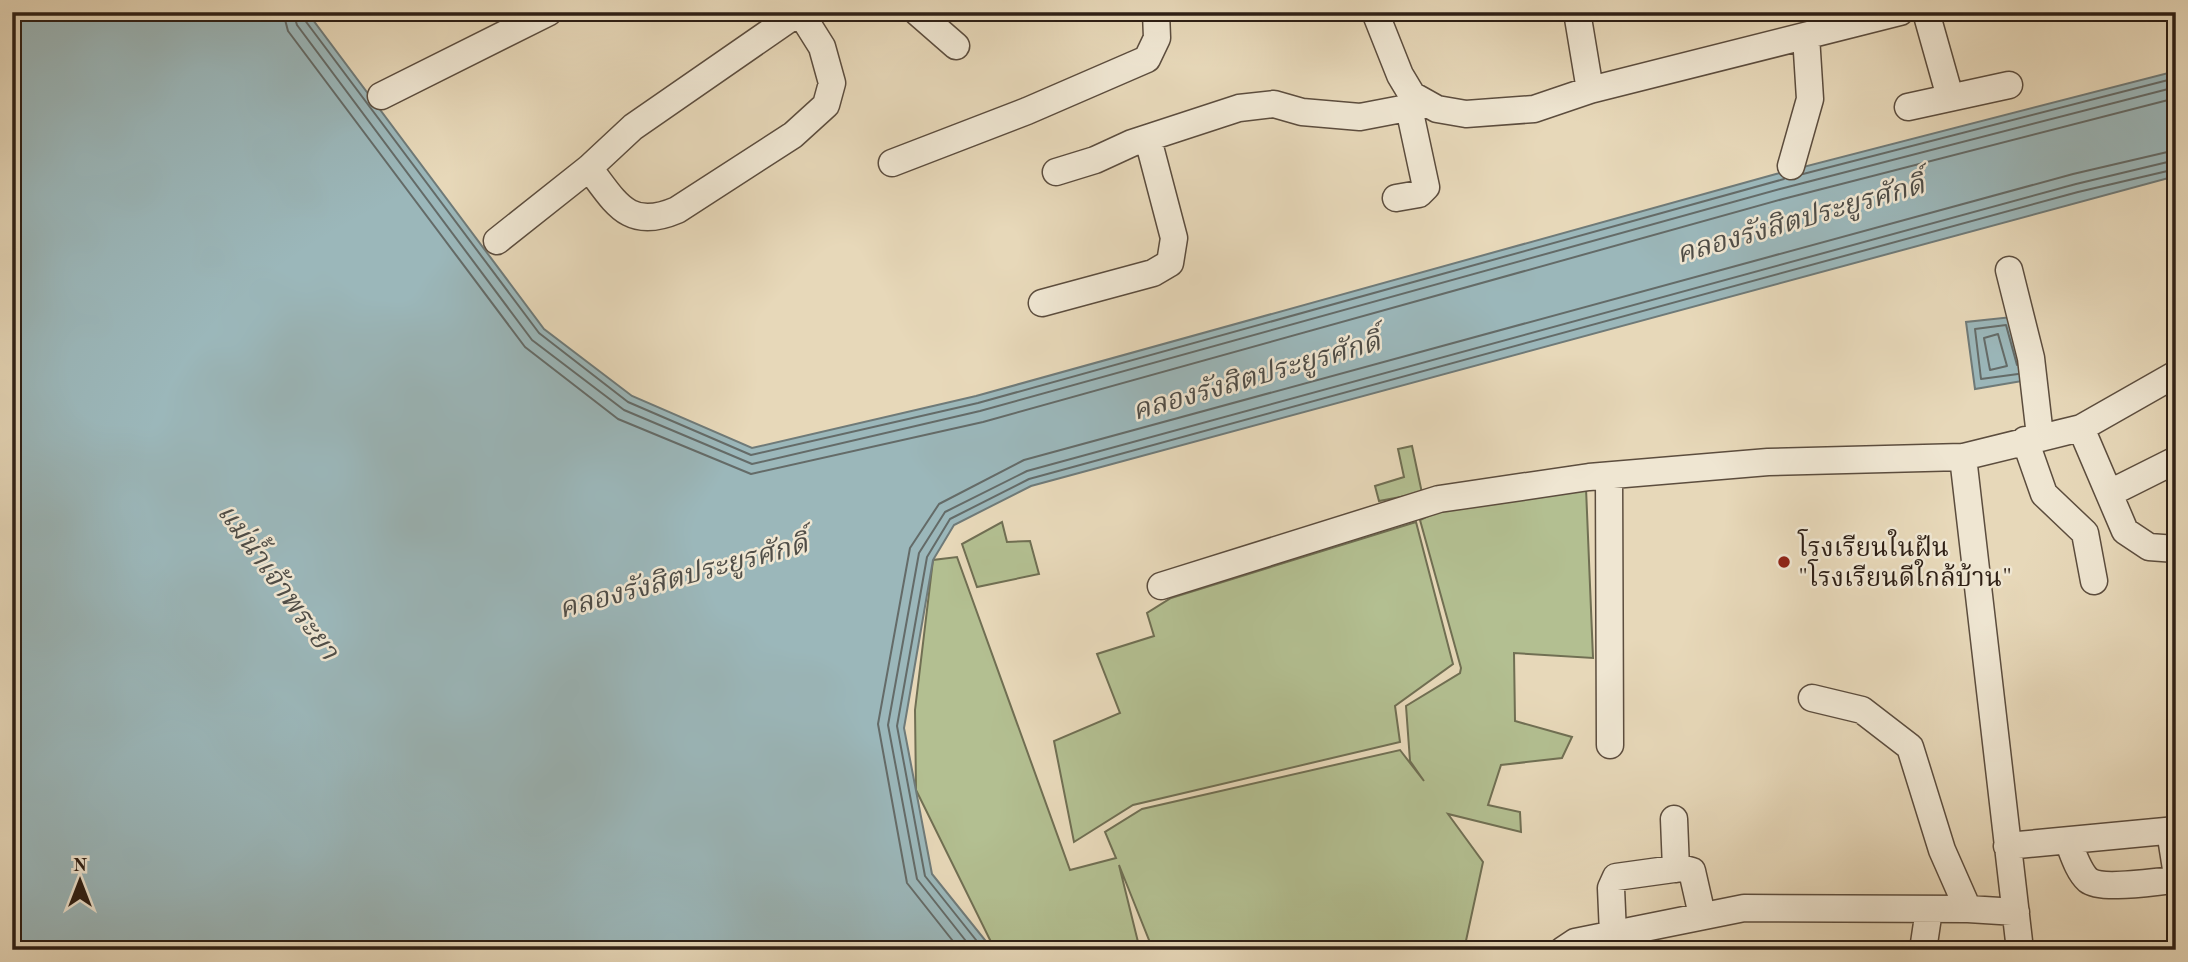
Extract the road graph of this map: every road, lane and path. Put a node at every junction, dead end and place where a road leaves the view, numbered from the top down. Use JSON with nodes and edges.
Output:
{"nodes":[{"id":1,"x":549,"y":12,"type":"edge"},
{"id":2,"x":799,"y":12,"type":"edge"},
{"id":3,"x":917,"y":12,"type":"edge"},
{"id":4,"x":1156,"y":12,"type":"edge"},
{"id":5,"x":1375,"y":12,"type":"edge"},
{"id":6,"x":1577,"y":12,"type":"edge"},
{"id":7,"x":1926,"y":12,"type":"edge"},
{"id":8,"x":1886,"y":14,"type":"edge"},
{"id":9,"x":1806,"y":36,"type":"junction"},
{"id":10,"x":956,"y":46,"type":"dead end"},
{"id":11,"x":2010,"y":85,"type":"dead end"},
{"id":12,"x":1590,"y":90,"type":"junction"},
{"id":13,"x":381,"y":96,"type":"dead end"},
{"id":14,"x":1951,"y":97,"type":"junction"},
{"id":15,"x":1418,"y":106,"type":"junction"},
{"id":16,"x":1908,"y":107,"type":"dead end"},
{"id":17,"x":1148,"y":139,"type":"junction"},
{"id":18,"x":892,"y":163,"type":"dead end"},
{"id":19,"x":1791,"y":166,"type":"dead end"},
{"id":20,"x":589,"y":168,"type":"junction"},
{"id":21,"x":1056,"y":172,"type":"dead end"},
{"id":22,"x":1396,"y":198,"type":"dead end"},
{"id":23,"x":497,"y":241,"type":"dead end"},
{"id":24,"x":2009,"y":270,"type":"dead end"},
{"id":25,"x":1042,"y":303,"type":"dead end"},
{"id":26,"x":2176,"y":374,"type":"edge"},
{"id":27,"x":2081,"y":428,"type":"junction"},
{"id":28,"x":2032,"y":438,"type":"junction"},
{"id":29,"x":1963,"y":457,"type":"junction"},
{"id":30,"x":2176,"y":460,"type":"edge"},
{"id":31,"x":1609,"y":476,"type":"junction"},
{"id":32,"x":2110,"y":494,"type":"junction"},
{"id":33,"x":2176,"y":549,"type":"edge"},
{"id":34,"x":2094,"y":581,"type":"dead end"},
{"id":35,"x":1161,"y":586,"type":"dead end"},
{"id":36,"x":1812,"y":698,"type":"dead end"},
{"id":37,"x":1610,"y":745,"type":"dead end"},
{"id":38,"x":1674,"y":819,"type":"dead end"},
{"id":39,"x":2173,"y":831,"type":"edge"},
{"id":40,"x":2068,"y":841,"type":"junction"},
{"id":41,"x":2007,"y":846,"type":"junction"},
{"id":42,"x":1676,"y":869,"type":"junction"},
{"id":43,"x":2176,"y":869,"type":"edge"},
{"id":44,"x":2176,"y":880,"type":"edge"},
{"id":45,"x":1968,"y":909,"type":"junction"},
{"id":46,"x":1929,"y":910,"type":"junction"},
{"id":47,"x":2015,"y":912,"type":"junction"},
{"id":48,"x":1702,"y":915,"type":"junction"},
{"id":49,"x":1613,"y":934,"type":"junction"},
{"id":50,"x":1563,"y":950,"type":"edge"},
{"id":51,"x":1923,"y":950,"type":"edge"},
{"id":52,"x":2020,"y":950,"type":"edge"}],
"edges":[{"from":1,"to":13,"type":"street"},
{"from":2,"to":20,"type":"street"},
{"from":2,"to":20,"type":"street"},
{"from":3,"to":10,"type":"street"},
{"from":4,"to":18,"type":"street"},
{"from":5,"to":15,"type":"street"},
{"from":6,"to":12,"type":"street"},
{"from":7,"to":14,"type":"street"},
{"from":8,"to":9,"type":"street"},
{"from":9,"to":12,"type":"street"},
{"from":9,"to":19,"type":"street"},
{"from":11,"to":14,"type":"street"},
{"from":12,"to":15,"type":"street"},
{"from":14,"to":16,"type":"street"},
{"from":15,"to":17,"type":"street"},
{"from":15,"to":22,"type":"street"},
{"from":17,"to":21,"type":"street"},
{"from":17,"to":25,"type":"street"},
{"from":20,"to":23,"type":"street"},
{"from":24,"to":28,"type":"street"},
{"from":26,"to":27,"type":"street"},
{"from":27,"to":28,"type":"street"},
{"from":27,"to":32,"type":"street"},
{"from":28,"to":29,"type":"street"},
{"from":28,"to":34,"type":"street"},
{"from":29,"to":31,"type":"street"},
{"from":29,"to":41,"type":"street"},
{"from":30,"to":32,"type":"street"},
{"from":31,"to":35,"type":"street"},
{"from":31,"to":37,"type":"street"},
{"from":32,"to":33,"type":"street"},
{"from":36,"to":45,"type":"street"},
{"from":38,"to":42,"type":"street"},
{"from":39,"to":40,"type":"street"},
{"from":39,"to":43,"type":"street"},
{"from":40,"to":41,"type":"street"},
{"from":40,"to":44,"type":"street"},
{"from":41,"to":47,"type":"street"},
{"from":42,"to":48,"type":"street"},
{"from":42,"to":49,"type":"street"},
{"from":45,"to":46,"type":"street"},
{"from":45,"to":47,"type":"street"},
{"from":46,"to":48,"type":"street"},
{"from":46,"to":51,"type":"street"},
{"from":47,"to":52,"type":"street"},
{"from":48,"to":49,"type":"street"},
{"from":49,"to":50,"type":"street"}]}
